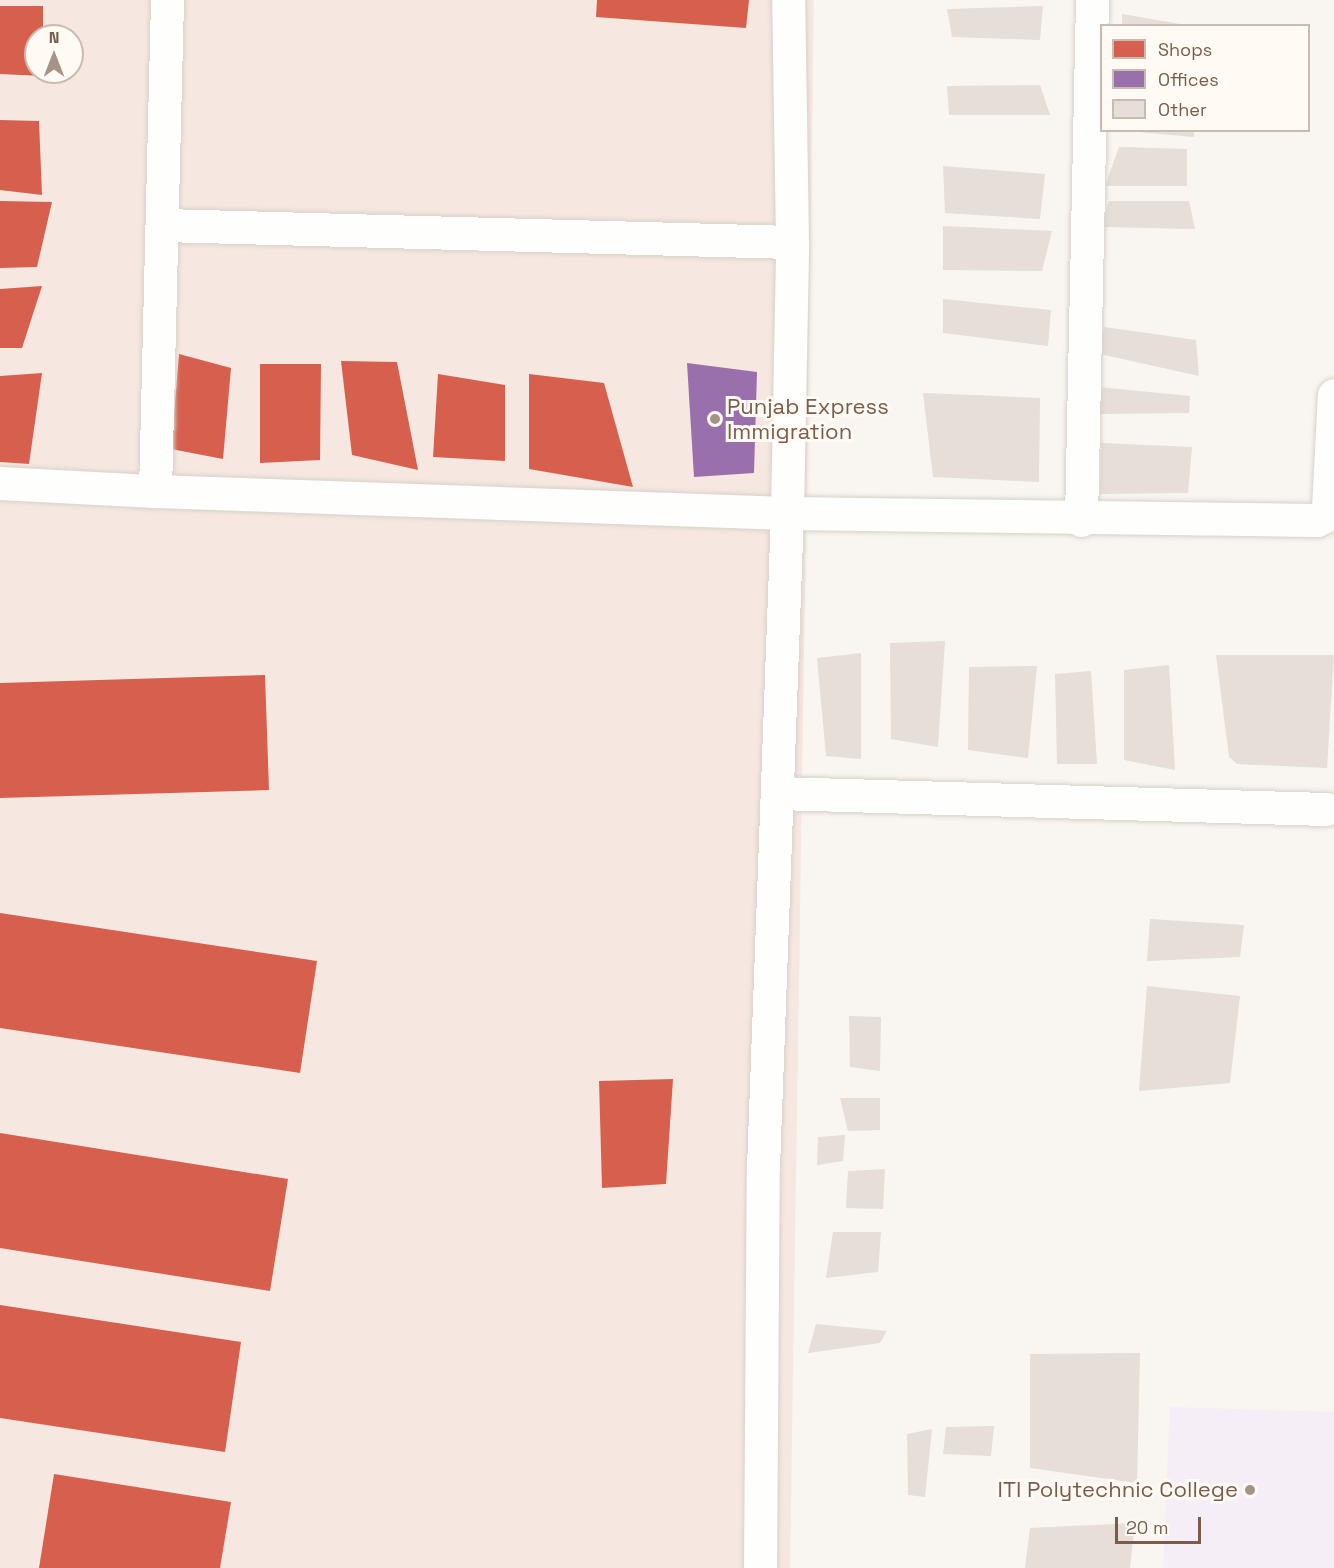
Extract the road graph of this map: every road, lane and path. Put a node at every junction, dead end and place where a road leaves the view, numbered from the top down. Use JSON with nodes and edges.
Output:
{"nodes":[{"id":1,"x":167,"y":0,"type":"edge"},
{"id":2,"x":788,"y":0,"type":"edge"},
{"id":3,"x":1092,"y":0,"type":"edge"},
{"id":4,"x":163,"y":225,"type":"junction"},
{"id":5,"x":792,"y":242,"type":"junction"},
{"id":6,"x":1334,"y":396,"type":"edge"},
{"id":7,"x":0,"y":483,"type":"edge"},
{"id":8,"x":155,"y":491,"type":"junction"},
{"id":9,"x":787,"y":513,"type":"junction"},
{"id":10,"x":1081,"y":520,"type":"junction"},
{"id":11,"x":777,"y":793,"type":"junction"},
{"id":12,"x":1326,"y":808,"type":"dead end"},
{"id":13,"x":760,"y":1568,"type":"edge"}],
"edges":[{"from":1,"to":4,"type":"street"},
{"from":2,"to":5,"type":"street"},
{"from":3,"to":10,"type":"street"},
{"from":4,"to":5,"type":"street"},
{"from":4,"to":8,"type":"street"},
{"from":5,"to":9,"type":"street"},
{"from":6,"to":10,"type":"street"},
{"from":7,"to":8,"type":"street"},
{"from":8,"to":9,"type":"street"},
{"from":9,"to":10,"type":"street"},
{"from":9,"to":11,"type":"street"},
{"from":11,"to":12,"type":"street"},
{"from":11,"to":13,"type":"street"}]}
